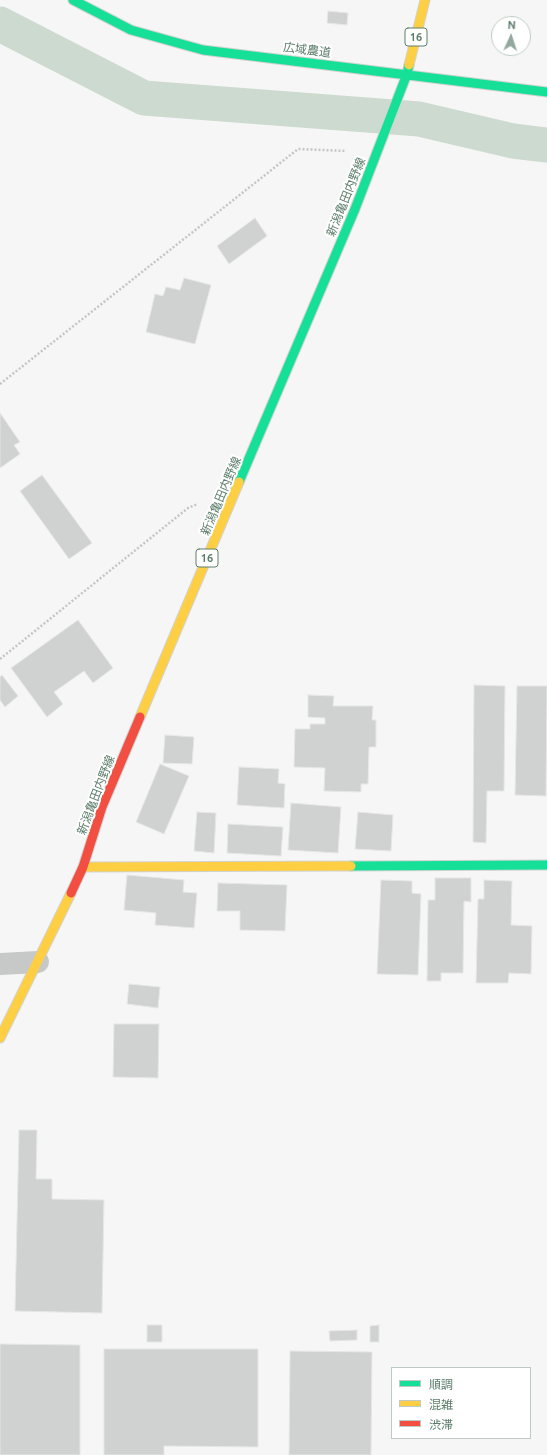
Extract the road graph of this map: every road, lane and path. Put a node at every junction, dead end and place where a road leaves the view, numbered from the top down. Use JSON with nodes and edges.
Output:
{"nodes":[{"id":1,"x":73,"y":0,"type":"edge"},
{"id":2,"x":425,"y":0,"type":"edge"},
{"id":3,"x":407,"y":74,"type":"junction"},
{"id":4,"x":547,"y":92,"type":"edge"},
{"id":5,"x":377,"y":153,"type":"junction"},
{"id":6,"x":0,"y":384,"type":"edge"},
{"id":7,"x":237,"y":488,"type":"junction"},
{"id":8,"x":0,"y":659,"type":"edge"},
{"id":9,"x":547,"y":865,"type":"edge"},
{"id":10,"x":83,"y":868,"type":"junction"},
{"id":11,"x":38,"y":962,"type":"junction"},
{"id":12,"x":0,"y":964,"type":"edge"},
{"id":13,"x":0,"y":1038,"type":"edge"}],
"edges":[{"from":1,"to":3,"type":"main road","name":"広域農道"},
{"from":2,"to":3,"type":"main road","name":"新潟亀田内野線","number":"16"},
{"from":3,"to":4,"type":"main road","name":"広域農道"},
{"from":3,"to":5,"type":"main road","name":"新潟亀田内野線","number":"16"},
{"from":5,"to":6,"type":"path"},
{"from":5,"to":7,"type":"main road","name":"新潟亀田内野線","number":"16"},
{"from":7,"to":8,"type":"path"},
{"from":7,"to":10,"type":"main road","name":"新潟亀田内野線","number":"16"},
{"from":9,"to":10,"type":"main road"},
{"from":10,"to":11,"type":"main road","name":"新潟亀田内野線","number":"16"},
{"from":11,"to":12,"type":"street"},
{"from":11,"to":13,"type":"main road","name":"新潟亀田内野線","number":"16"}]}
